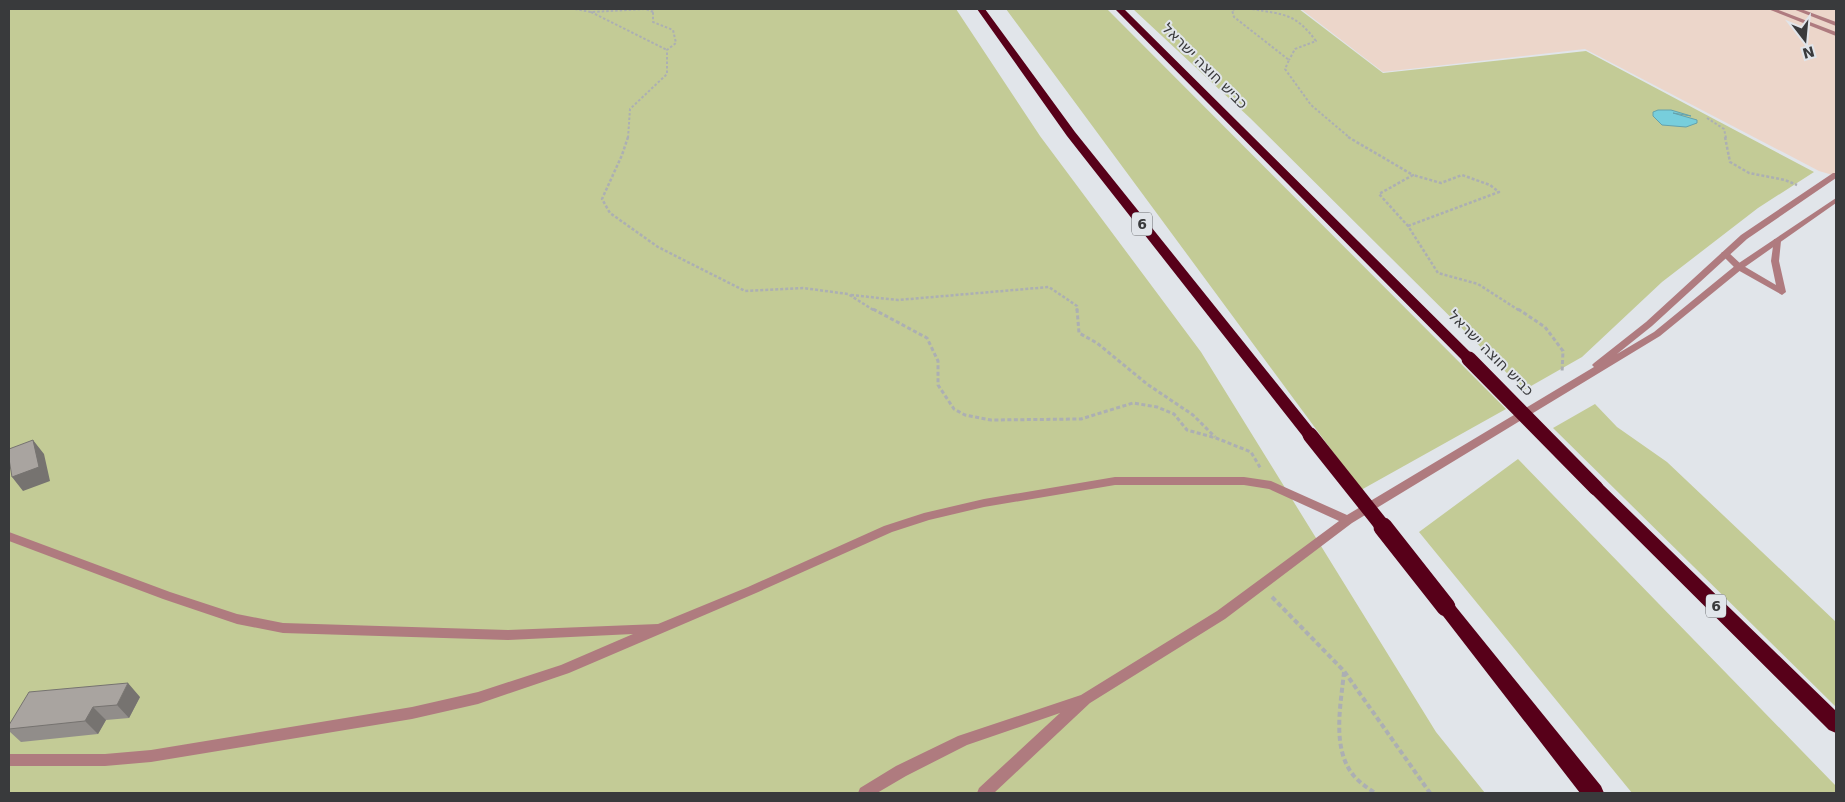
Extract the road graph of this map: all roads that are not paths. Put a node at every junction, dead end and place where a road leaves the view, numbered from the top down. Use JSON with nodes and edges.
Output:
{"nodes":[{"id":1,"x":981,"y":9,"type":"edge"},
{"id":2,"x":1119,"y":9,"type":"edge"},
{"id":3,"x":1771,"y":9,"type":"edge"},
{"id":4,"x":1796,"y":9,"type":"edge"},
{"id":5,"x":1836,"y":24,"type":"edge"},
{"id":6,"x":1836,"y":34,"type":"edge"},
{"id":7,"x":1836,"y":175,"type":"edge"},
{"id":8,"x":1836,"y":200,"type":"edge"},
{"id":9,"x":1777,"y":241,"type":"junction"},
{"id":10,"x":1725,"y":254,"type":"junction"},
{"id":11,"x":1739,"y":268,"type":"junction"},
{"id":12,"x":1560,"y":393,"type":"junction"},
{"id":13,"x":1348,"y":520,"type":"junction"},
{"id":14,"x":9,"y":536,"type":"edge"},
{"id":15,"x":664,"y":628,"type":"junction"},
{"id":16,"x":1085,"y":699,"type":"junction"},
{"id":17,"x":1836,"y":724,"type":"edge"},
{"id":18,"x":9,"y":760,"type":"edge"},
{"id":19,"x":865,"y":793,"type":"edge"},
{"id":20,"x":984,"y":793,"type":"edge"},
{"id":21,"x":1593,"y":793,"type":"edge"}],
"edges":[{"from":1,"to":21,"type":"highway","number":"6","bridge":true},
{"from":2,"to":17,"type":"highway","name":"כביש חוצה ישראל","number":"6","bridge":true},
{"from":3,"to":6,"type":"street"},
{"from":4,"to":5,"type":"street"},
{"from":7,"to":10,"type":"street"},
{"from":8,"to":9,"type":"street"},
{"from":9,"to":11,"type":"street"},
{"from":9,"to":11,"type":"street"},
{"from":10,"to":11,"type":"street"},
{"from":10,"to":12,"type":"street"},
{"from":11,"to":12,"type":"street"},
{"from":12,"to":13,"type":"street"},
{"from":13,"to":15,"type":"street"},
{"from":13,"to":16,"type":"street"},
{"from":14,"to":15,"type":"street"},
{"from":15,"to":18,"type":"street"},
{"from":16,"to":19,"type":"street"},
{"from":16,"to":20,"type":"street"}]}
